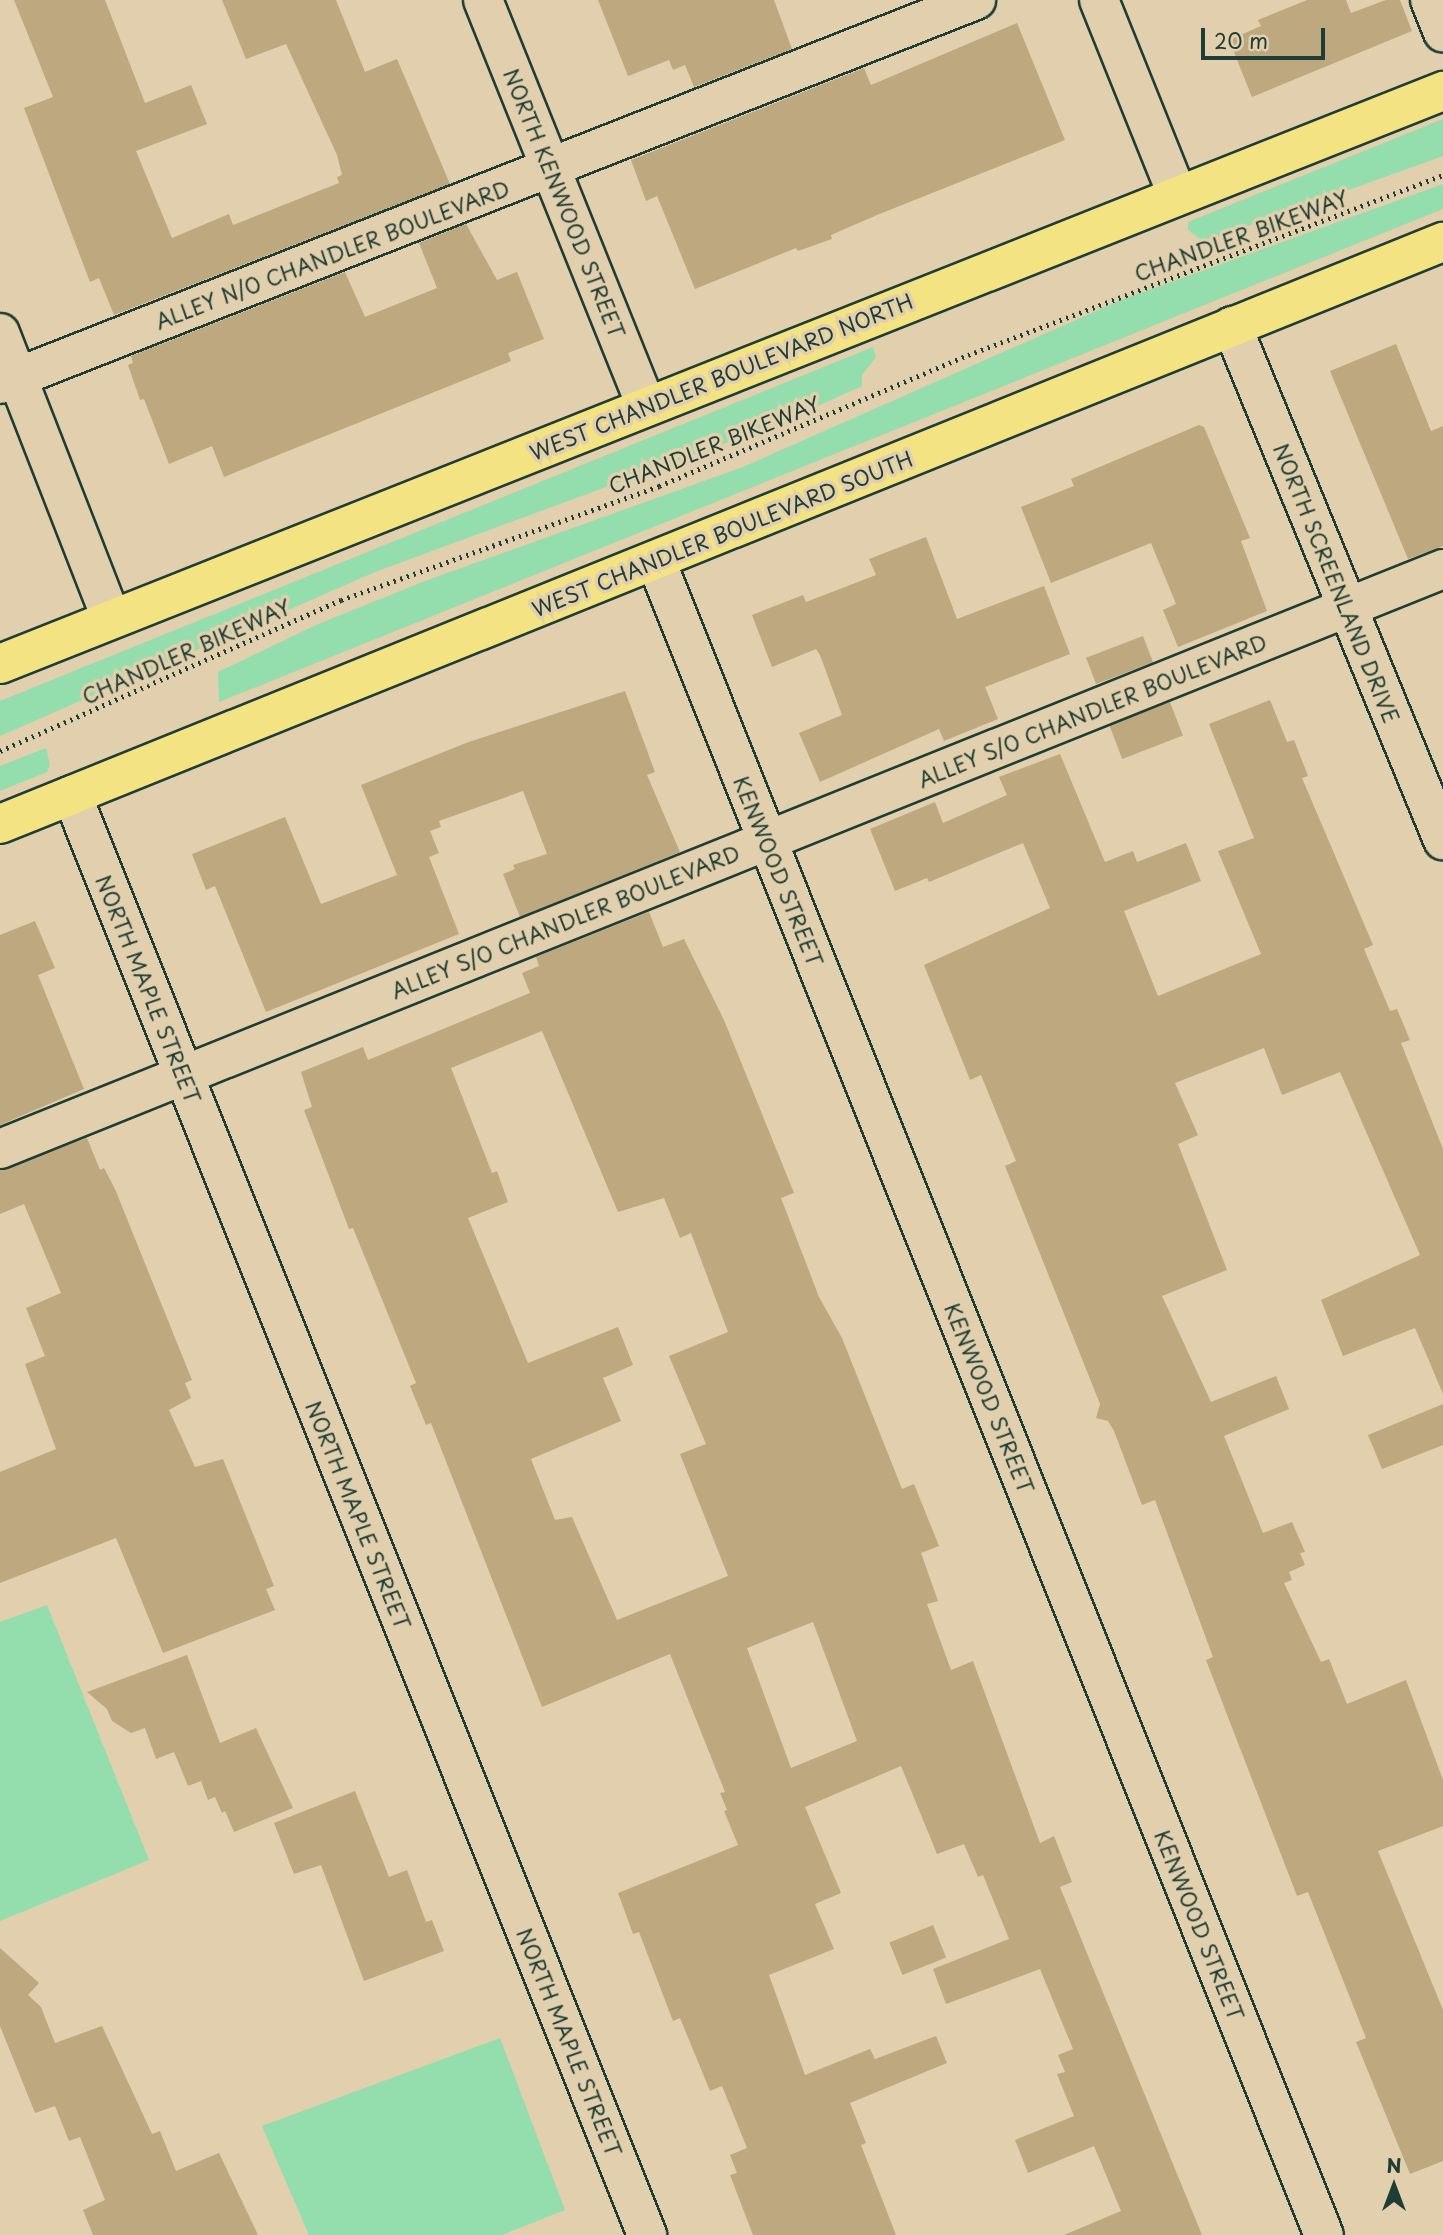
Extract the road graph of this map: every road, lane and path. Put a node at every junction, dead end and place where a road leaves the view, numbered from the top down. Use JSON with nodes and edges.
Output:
{"nodes":[{"id":1,"x":484,"y":0,"type":"edge"},
{"id":2,"x":976,"y":0,"type":"edge"},
{"id":3,"x":1099,"y":0,"type":"edge"},
{"id":4,"x":1430,"y":0,"type":"edge"},
{"id":5,"x":1443,"y":32,"type":"edge"},
{"id":6,"x":1443,"y":90,"type":"edge"},
{"id":7,"x":551,"y":168,"type":"junction"},
{"id":8,"x":1443,"y":175,"type":"edge"},
{"id":9,"x":1177,"y":194,"type":"junction"},
{"id":10,"x":1443,"y":242,"type":"edge"},
{"id":11,"x":1233,"y":326,"type":"junction"},
{"id":12,"x":0,"y":333,"type":"edge"},
{"id":13,"x":9,"y":380,"type":"edge"},
{"id":14,"x":646,"y":406,"type":"junction"},
{"id":15,"x":656,"y":561,"type":"junction"},
{"id":16,"x":1443,"y":569,"type":"edge"},
{"id":17,"x":1348,"y":608,"type":"junction"},
{"id":18,"x":111,"y":618,"type":"junction"},
{"id":19,"x":0,"y":664,"type":"edge"},
{"id":20,"x":0,"y":751,"type":"edge"},
{"id":21,"x":72,"y":795,"type":"junction"},
{"id":22,"x":0,"y":824,"type":"edge"},
{"id":23,"x":766,"y":839,"type":"junction"},
{"id":24,"x":1443,"y":841,"type":"edge"},
{"id":25,"x":184,"y":1075,"type":"junction"},
{"id":26,"x":0,"y":1150,"type":"edge"},
{"id":27,"x":647,"y":2235,"type":"edge"},
{"id":28,"x":1324,"y":2235,"type":"edge"}],
"edges":[{"from":1,"to":7,"type":"street","name":"NORTH KENWOOD STREET"},
{"from":2,"to":7,"type":"street","name":"ALLEY N/O CHANDLER BOULEVARD"},
{"from":3,"to":9,"type":"street"},
{"from":4,"to":5,"type":"street"},
{"from":6,"to":9,"type":"main road","name":"WEST CHANDLER BOULEVARD NORTH"},
{"from":7,"to":13,"type":"street","name":"ALLEY N/O CHANDLER BOULEVARD"},
{"from":7,"to":14,"type":"street","name":"NORTH KENWOOD STREET"},
{"from":8,"to":20,"type":"path","name":"CHANDLER BIKEWAY"},
{"from":9,"to":14,"type":"main road","name":"WEST CHANDLER BOULEVARD NORTH"},
{"from":10,"to":11,"type":"main road","name":"WEST CHANDLER BOULEVARD SOUTH"},
{"from":11,"to":15,"type":"main road","name":"WEST CHANDLER BOULEVARD SOUTH"},
{"from":11,"to":17,"type":"street","name":"NORTH SCREENLAND DRIVE"},
{"from":12,"to":13,"type":"street"},
{"from":13,"to":18,"type":"street"},
{"from":14,"to":18,"type":"main road","name":"WEST CHANDLER BOULEVARD NORTH"},
{"from":15,"to":21,"type":"main road","name":"WEST CHANDLER BOULEVARD SOUTH"},
{"from":15,"to":23,"type":"street","name":"KENWOOD STREET"},
{"from":16,"to":17,"type":"street","name":"ALLEY S/O CHANDLER BOULEVARD"},
{"from":17,"to":23,"type":"street","name":"ALLEY S/O CHANDLER BOULEVARD"},
{"from":17,"to":24,"type":"street","name":"NORTH SCREENLAND DRIVE"},
{"from":18,"to":19,"type":"main road","name":"WEST CHANDLER BOULEVARD NORTH"},
{"from":21,"to":22,"type":"main road","name":"WEST CHANDLER BOULEVARD SOUTH"},
{"from":21,"to":25,"type":"street","name":"NORTH MAPLE STREET"},
{"from":23,"to":25,"type":"street","name":"ALLEY S/O CHANDLER BOULEVARD"},
{"from":23,"to":28,"type":"street","name":"KENWOOD STREET"},
{"from":25,"to":26,"type":"street","name":"ALLEY S/O CHANDLER BOULEVARD"},
{"from":25,"to":27,"type":"street","name":"NORTH MAPLE STREET"}]}
